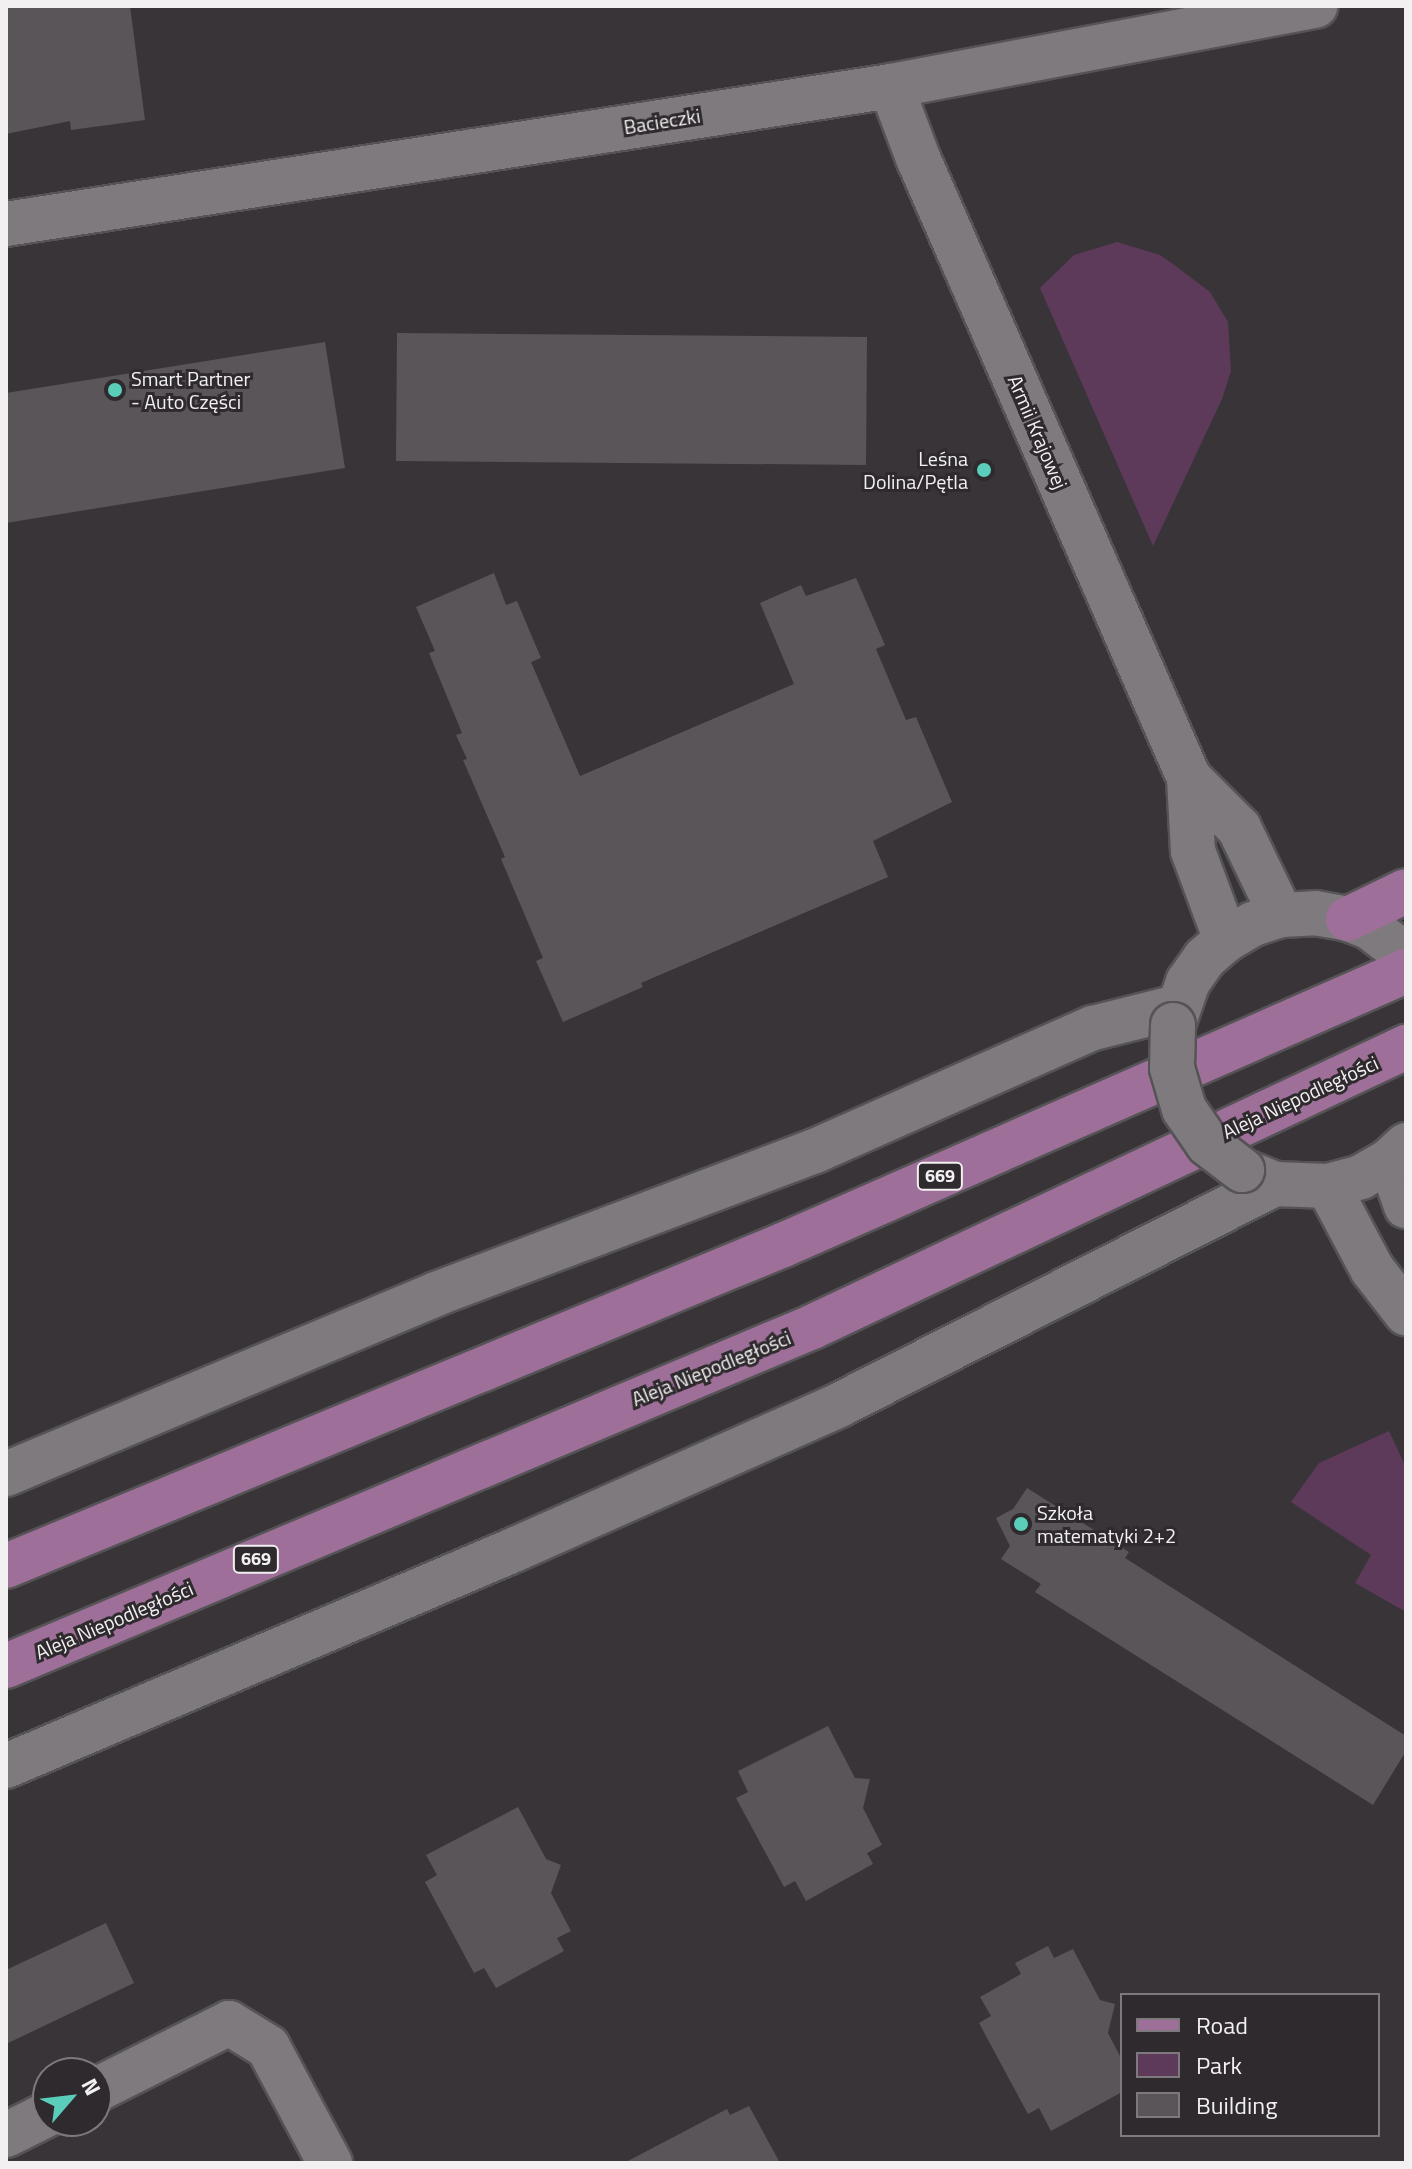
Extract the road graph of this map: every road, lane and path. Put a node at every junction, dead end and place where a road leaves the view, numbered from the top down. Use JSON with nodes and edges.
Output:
{"nodes":[{"id":1,"x":1316,"y":6,"type":"edge"},
{"id":2,"x":891,"y":86,"type":"junction"},
{"id":3,"x":6,"y":224,"type":"edge"},
{"id":4,"x":1189,"y":778,"type":"junction"},
{"id":5,"x":1406,"y":891,"type":"edge"},
{"id":6,"x":1281,"y":915,"type":"junction"},
{"id":7,"x":1358,"y":923,"type":"junction"},
{"id":8,"x":1226,"y":940,"type":"junction"},
{"id":9,"x":1406,"y":955,"type":"edge"},
{"id":10,"x":1406,"y":971,"type":"edge"},
{"id":11,"x":1175,"y":1016,"type":"junction"},
{"id":12,"x":1406,"y":1047,"type":"edge"},
{"id":13,"x":1398,"y":1152,"type":"edge"},
{"id":14,"x":1258,"y":1177,"type":"junction"},
{"id":15,"x":1328,"y":1186,"type":"junction"},
{"id":16,"x":1406,"y":1206,"type":"edge"},
{"id":17,"x":1406,"y":1313,"type":"edge"},
{"id":18,"x":6,"y":1474,"type":"edge"},
{"id":19,"x":6,"y":1566,"type":"edge"},
{"id":20,"x":6,"y":1666,"type":"edge"},
{"id":21,"x":6,"y":1766,"type":"edge"},
{"id":22,"x":112,"y":2082,"type":"edge"},
{"id":23,"x":32,"y":2122,"type":"edge"},
{"id":24,"x":6,"y":2135,"type":"edge"},
{"id":25,"x":330,"y":2163,"type":"edge"}],
"edges":[{"from":1,"to":2,"type":"street","name":"Bacieczki"},
{"from":2,"to":3,"type":"street","name":"Bacieczki"},
{"from":2,"to":4,"type":"street","name":"Armii Krajowej"},
{"from":4,"to":6,"type":"street","name":"Armii Krajowej"},
{"from":4,"to":8,"type":"street","name":"Armii Krajowej"},
{"from":5,"to":7,"type":"main road"},
{"from":6,"to":7,"type":"street"},
{"from":6,"to":8,"type":"street"},
{"from":7,"to":9,"type":"street"},
{"from":8,"to":11,"type":"street"},
{"from":10,"to":19,"type":"main road","number":"669"},
{"from":11,"to":14,"type":"street","bridge":true},
{"from":11,"to":18,"type":"street"},
{"from":12,"to":20,"type":"main road","name":"Aleja Niepodległości","number":"669"},
{"from":13,"to":15,"type":"street"},
{"from":13,"to":16,"type":"street"},
{"from":14,"to":15,"type":"street"},
{"from":14,"to":21,"type":"street"},
{"from":15,"to":17,"type":"street"},
{"from":22,"to":25,"type":"street"},
{"from":23,"to":24,"type":"street"}]}
